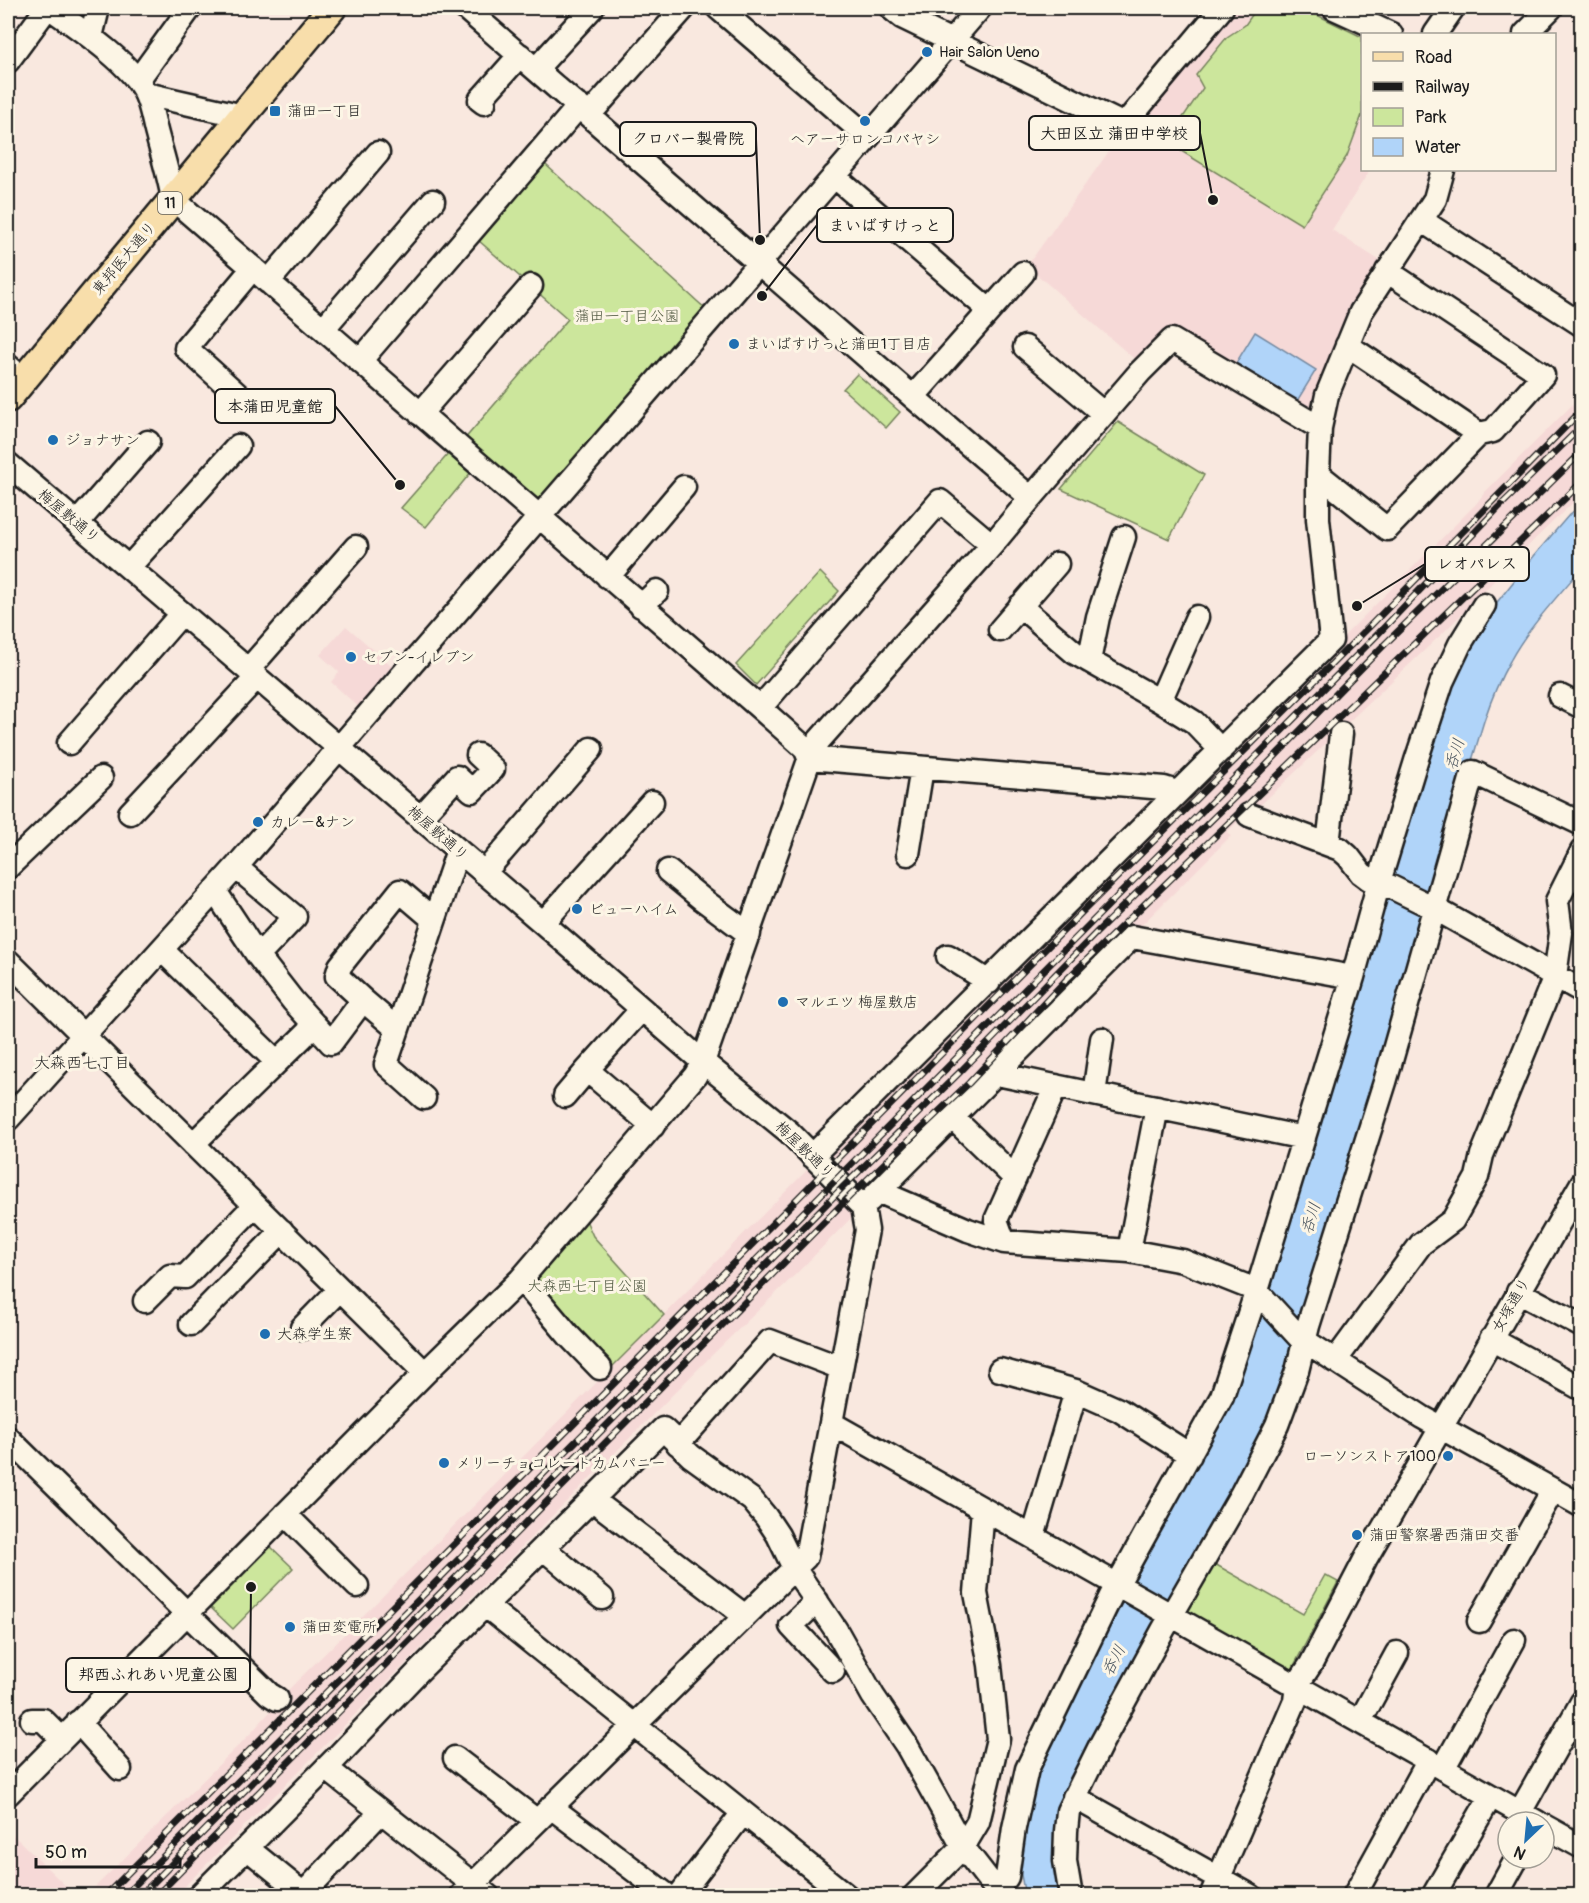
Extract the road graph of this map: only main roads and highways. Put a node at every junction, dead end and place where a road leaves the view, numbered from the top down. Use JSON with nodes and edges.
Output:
{"nodes":[{"id":1,"x":332,"y":8,"type":"edge"},
{"id":2,"x":13,"y":381,"type":"edge"}],
"edges":[{"from":1,"to":2,"type":"main road","name":"東邦医大通り","number":"11"}]}
